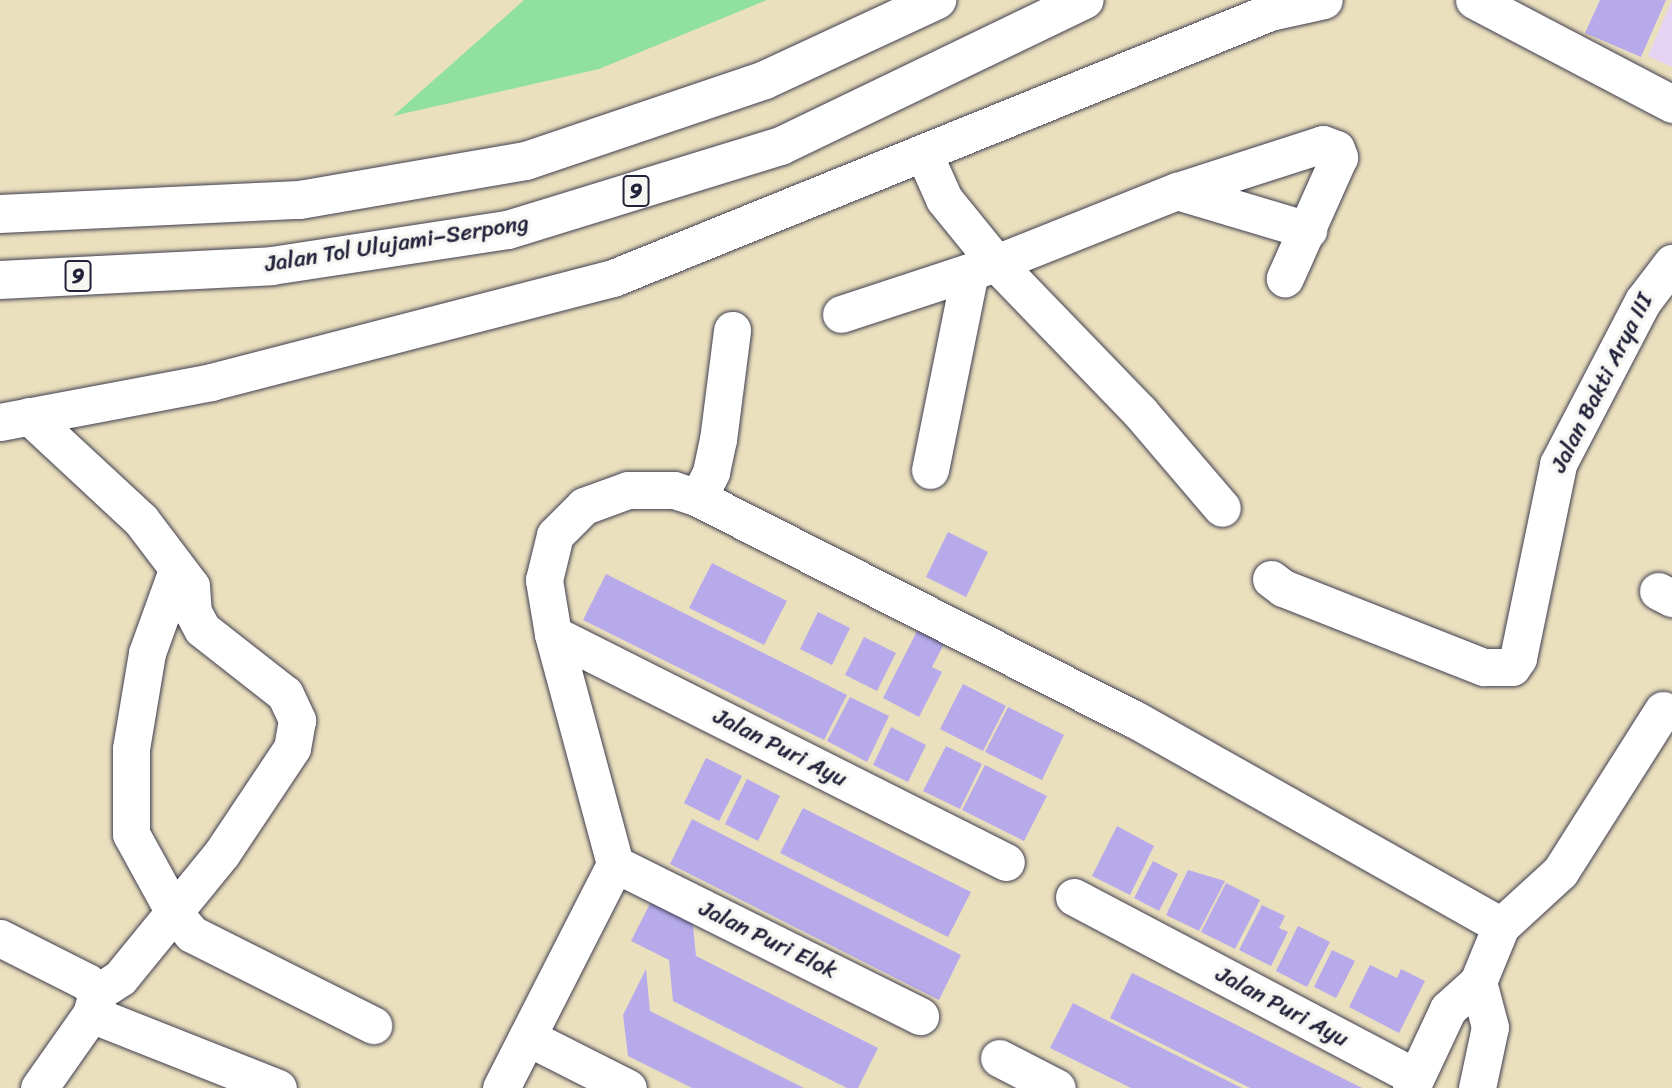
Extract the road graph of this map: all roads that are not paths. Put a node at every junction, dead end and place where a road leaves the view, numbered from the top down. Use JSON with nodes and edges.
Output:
{"nodes":[{"id":1,"x":937,"y":0,"type":"edge"},
{"id":2,"x":1085,"y":0,"type":"edge"},
{"id":3,"x":1324,"y":0,"type":"edge"},
{"id":4,"x":1474,"y":0,"type":"edge"},
{"id":5,"x":1672,"y":104,"type":"edge"},
{"id":6,"x":924,"y":154,"type":"junction"},
{"id":7,"x":1177,"y":191,"type":"junction"},
{"id":8,"x":0,"y":214,"type":"edge"},
{"id":9,"x":1308,"y":230,"type":"junction"},
{"id":10,"x":1672,"y":239,"type":"edge"},
{"id":11,"x":1672,"y":257,"type":"edge"},
{"id":12,"x":1672,"y":263,"type":"edge"},
{"id":13,"x":983,"y":268,"type":"junction"},
{"id":14,"x":1285,"y":278,"type":"dead end"},
{"id":15,"x":0,"y":280,"type":"edge"},
{"id":16,"x":841,"y":314,"type":"dead end"},
{"id":17,"x":732,"y":330,"type":"dead end"},
{"id":18,"x":15,"y":419,"type":"edge"},
{"id":19,"x":930,"y":470,"type":"dead end"},
{"id":20,"x":698,"y":498,"type":"junction"},
{"id":21,"x":1222,"y":508,"type":"dead end"},
{"id":22,"x":177,"y":569,"type":"junction"},
{"id":23,"x":1271,"y":579,"type":"dead end"},
{"id":24,"x":554,"y":634,"type":"junction"},
{"id":25,"x":1663,"y":710,"type":"dead end"},
{"id":26,"x":1006,"y":862,"type":"dead end"},
{"id":27,"x":615,"y":864,"type":"junction"},
{"id":28,"x":1074,"y":897,"type":"dead end"},
{"id":29,"x":175,"y":914,"type":"junction"},
{"id":30,"x":1501,"y":926,"type":"junction"},
{"id":31,"x":0,"y":938,"type":"edge"},
{"id":32,"x":1478,"y":982,"type":"junction"},
{"id":33,"x":94,"y":1003,"type":"junction"},
{"id":34,"x":920,"y":1016,"type":"dead end"},
{"id":35,"x":373,"y":1025,"type":"dead end"},
{"id":36,"x":527,"y":1037,"type":"junction"},
{"id":37,"x":999,"y":1058,"type":"dead end"},
{"id":38,"x":1413,"y":1083,"type":"edge"},
{"id":39,"x":513,"y":1084,"type":"edge"},
{"id":40,"x":1483,"y":1086,"type":"edge"},
{"id":41,"x":39,"y":1088,"type":"edge"},
{"id":42,"x":278,"y":1088,"type":"edge"},
{"id":43,"x":628,"y":1088,"type":"edge"},
{"id":44,"x":1057,"y":1088,"type":"edge"}],
"edges":[{"from":1,"to":8,"type":"highway"},
{"from":2,"to":15,"type":"highway","name":"Jalan Tol Ulujami–Serpong","number":"9"},
{"from":3,"to":6,"type":"street"},
{"from":4,"to":5,"type":"street"},
{"from":6,"to":13,"type":"street"},
{"from":6,"to":18,"type":"street"},
{"from":7,"to":9,"type":"street"},
{"from":7,"to":9,"type":"street"},
{"from":7,"to":13,"type":"street"},
{"from":9,"to":14,"type":"street"},
{"from":10,"to":11,"type":"street"},
{"from":12,"to":23,"type":"street","name":"Jalan Bakti Arya III"},
{"from":13,"to":16,"type":"street"},
{"from":13,"to":19,"type":"street"},
{"from":13,"to":21,"type":"street"},
{"from":17,"to":20,"type":"street"},
{"from":18,"to":22,"type":"street"},
{"from":20,"to":24,"type":"street"},
{"from":20,"to":30,"type":"street"},
{"from":22,"to":29,"type":"street"},
{"from":22,"to":29,"type":"street"},
{"from":24,"to":26,"type":"street","name":"Jalan Puri Ayu"},
{"from":24,"to":27,"type":"street"},
{"from":25,"to":30,"type":"street"},
{"from":27,"to":34,"type":"street","name":"Jalan Puri Elok"},
{"from":27,"to":36,"type":"street"},
{"from":28,"to":38,"type":"street","name":"Jalan Puri Ayu"},
{"from":29,"to":33,"type":"street"},
{"from":29,"to":35,"type":"street"},
{"from":30,"to":32,"type":"street"},
{"from":31,"to":33,"type":"street"},
{"from":32,"to":38,"type":"street"},
{"from":32,"to":40,"type":"street"},
{"from":33,"to":41,"type":"street"},
{"from":33,"to":42,"type":"street"},
{"from":36,"to":39,"type":"street"},
{"from":36,"to":43,"type":"street"},
{"from":37,"to":44,"type":"street"}]}
